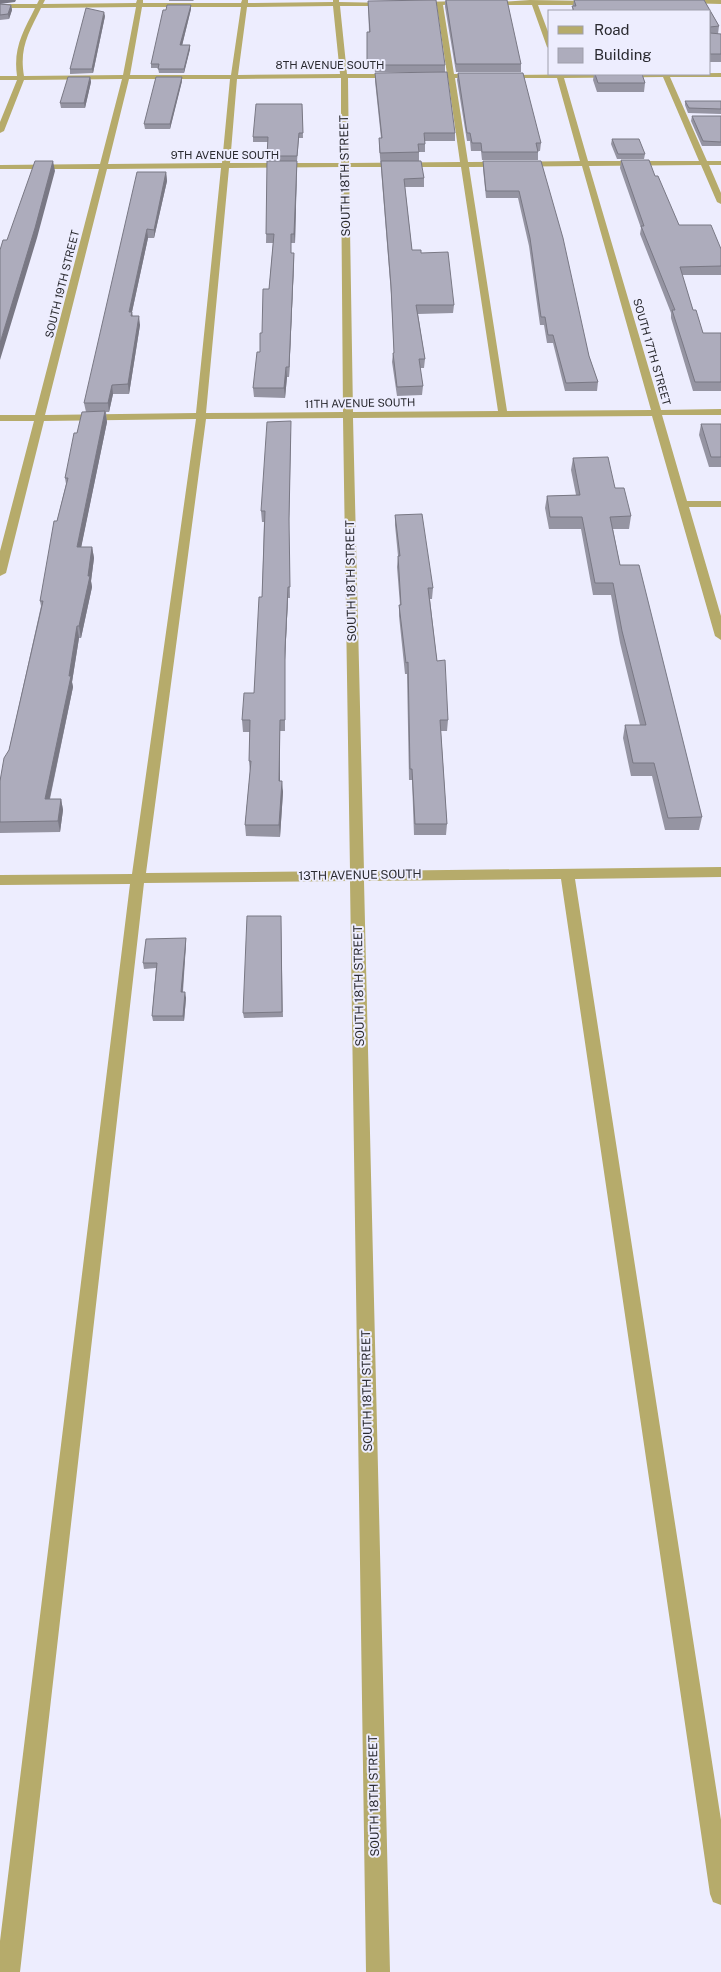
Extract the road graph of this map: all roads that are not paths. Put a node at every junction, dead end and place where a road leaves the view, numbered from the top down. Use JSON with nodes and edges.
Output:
{"nodes":[{"id":1,"x":244,"y":2,"type":"edge"},
{"id":2,"x":336,"y":2,"type":"edge"},
{"id":3,"x":534,"y":2,"type":"edge"},
{"id":4,"x":676,"y":2,"type":"edge"},
{"id":5,"x":721,"y":2,"type":"edge"},
{"id":6,"x":41,"y":3,"type":"edge"},
{"id":7,"x":139,"y":3,"type":"edge"},
{"id":8,"x":602,"y":3,"type":"edge"},
{"id":9,"x":393,"y":4,"type":"edge"},
{"id":10,"x":412,"y":4,"type":"edge"},
{"id":11,"x":440,"y":4,"type":"junction"},
{"id":12,"x":0,"y":6,"type":"edge"},
{"id":13,"x":548,"y":41,"type":"edge"},
{"id":14,"x":560,"y":75,"type":"edge"},
{"id":15,"x":665,"y":75,"type":"edge"},
{"id":16,"x":402,"y":76,"type":"edge"},
{"id":17,"x":421,"y":76,"type":"edge"},
{"id":18,"x":450,"y":76,"type":"junction"},
{"id":19,"x":490,"y":76,"type":"edge"},
{"id":20,"x":500,"y":76,"type":"edge"},
{"id":21,"x":234,"y":77,"type":"junction"},
{"id":22,"x":344,"y":77,"type":"junction"},
{"id":23,"x":0,"y":78,"type":"edge"},
{"id":24,"x":20,"y":78,"type":"junction"},
{"id":25,"x":126,"y":78,"type":"junction"},
{"id":26,"x":683,"y":117,"type":"junction"},
{"id":27,"x":692,"y":117,"type":"edge"},
{"id":28,"x":0,"y":131,"type":"edge"},
{"id":29,"x":704,"y":163,"type":"junction"},
{"id":30,"x":721,"y":163,"type":"edge"},
{"id":31,"x":585,"y":164,"type":"junction"},
{"id":32,"x":345,"y":165,"type":"junction"},
{"id":33,"x":463,"y":165,"type":"junction"},
{"id":34,"x":226,"y":166,"type":"junction"},
{"id":35,"x":0,"y":167,"type":"edge"},
{"id":36,"x":104,"y":167,"type":"junction"},
{"id":37,"x":721,"y":202,"type":"edge"},
{"id":38,"x":656,"y":412,"type":"junction"},
{"id":39,"x":721,"y":412,"type":"edge"},
{"id":40,"x":503,"y":414,"type":"junction"},
{"id":41,"x":348,"y":416,"type":"junction"},
{"id":42,"x":201,"y":417,"type":"junction"},
{"id":43,"x":0,"y":418,"type":"edge"},
{"id":44,"x":40,"y":418,"type":"junction"},
{"id":45,"x":683,"y":504,"type":"junction"},
{"id":46,"x":721,"y":504,"type":"edge"},
{"id":47,"x":0,"y":573,"type":"edge"},
{"id":48,"x":716,"y":605,"type":"edge"},
{"id":49,"x":721,"y":636,"type":"edge"},
{"id":50,"x":721,"y":872,"type":"edge"},
{"id":51,"x":567,"y":873,"type":"junction"},
{"id":52,"x":357,"y":875,"type":"junction"},
{"id":53,"x":138,"y":878,"type":"junction"},
{"id":54,"x":0,"y":880,"type":"edge"},
{"id":55,"x":721,"y":1894,"type":"edge"},
{"id":56,"x":8,"y":1972,"type":"edge"},
{"id":57,"x":378,"y":1972,"type":"edge"}],
"edges":[{"from":1,"to":2,"type":"street"},
{"from":1,"to":7,"type":"street"},
{"from":1,"to":21,"type":"street"},
{"from":2,"to":9,"type":"street"},
{"from":2,"to":22,"type":"street","name":"SOUTH 18TH STREET"},
{"from":3,"to":8,"type":"street"},
{"from":3,"to":11,"type":"street"},
{"from":3,"to":13,"type":"street"},
{"from":4,"to":5,"type":"street"},
{"from":6,"to":7,"type":"street"},
{"from":6,"to":12,"type":"street"},
{"from":6,"to":24,"type":"street"},
{"from":7,"to":25,"type":"street","name":"SOUTH 19TH STREET"},
{"from":10,"to":11,"type":"street"},
{"from":11,"to":18,"type":"street"},
{"from":14,"to":20,"type":"street"},
{"from":14,"to":31,"type":"street","name":"SOUTH 17TH STREET"},
{"from":15,"to":26,"type":"street"},
{"from":16,"to":22,"type":"street","name":"8TH AVENUE SOUTH"},
{"from":17,"to":18,"type":"street"},
{"from":18,"to":19,"type":"street"},
{"from":18,"to":33,"type":"street"},
{"from":21,"to":22,"type":"street","name":"8TH AVENUE SOUTH"},
{"from":21,"to":25,"type":"street","name":"8TH AVENUE SOUTH"},
{"from":21,"to":34,"type":"street"},
{"from":22,"to":32,"type":"street","name":"SOUTH 18TH STREET"},
{"from":23,"to":24,"type":"street","name":"8TH AVENUE SOUTH"},
{"from":24,"to":25,"type":"street","name":"8TH AVENUE SOUTH"},
{"from":24,"to":28,"type":"street"},
{"from":25,"to":36,"type":"street","name":"SOUTH 19TH STREET"},
{"from":26,"to":27,"type":"street"},
{"from":26,"to":29,"type":"street"},
{"from":29,"to":30,"type":"street","name":"9TH AVENUE SOUTH"},
{"from":29,"to":31,"type":"street","name":"9TH AVENUE SOUTH"},
{"from":29,"to":37,"type":"street"},
{"from":31,"to":33,"type":"street","name":"9TH AVENUE SOUTH"},
{"from":31,"to":38,"type":"street","name":"SOUTH 17TH STREET"},
{"from":32,"to":33,"type":"street","name":"9TH AVENUE SOUTH"},
{"from":32,"to":34,"type":"street","name":"9TH AVENUE SOUTH"},
{"from":32,"to":41,"type":"street","name":"SOUTH 18TH STREET"},
{"from":33,"to":40,"type":"street"},
{"from":34,"to":36,"type":"street","name":"9TH AVENUE SOUTH"},
{"from":34,"to":42,"type":"street"},
{"from":35,"to":36,"type":"street","name":"9TH AVENUE SOUTH"},
{"from":36,"to":44,"type":"street","name":"SOUTH 19TH STREET"},
{"from":38,"to":39,"type":"street","name":"11TH AVENUE SOUTH"},
{"from":38,"to":40,"type":"street","name":"11TH AVENUE SOUTH"},
{"from":38,"to":45,"type":"street","name":"SOUTH 17TH STREET"},
{"from":40,"to":41,"type":"street","name":"11TH AVENUE SOUTH"},
{"from":41,"to":42,"type":"street","name":"11TH AVENUE SOUTH"},
{"from":41,"to":52,"type":"street","name":"SOUTH 18TH STREET"},
{"from":42,"to":44,"type":"street","name":"11TH AVENUE SOUTH"},
{"from":42,"to":53,"type":"street"},
{"from":43,"to":44,"type":"street","name":"11TH AVENUE SOUTH"},
{"from":44,"to":47,"type":"street","name":"SOUTH 19TH STREET"},
{"from":45,"to":46,"type":"street"},
{"from":45,"to":48,"type":"street","name":"SOUTH 17TH STREET"},
{"from":48,"to":49,"type":"street","name":"SOUTH 17TH STREET"},
{"from":50,"to":51,"type":"street","name":"13TH AVENUE SOUTH"},
{"from":51,"to":52,"type":"street","name":"13TH AVENUE SOUTH"},
{"from":51,"to":55,"type":"street"},
{"from":52,"to":53,"type":"street","name":"13TH AVENUE SOUTH"},
{"from":52,"to":57,"type":"street","name":"SOUTH 18TH STREET"},
{"from":53,"to":54,"type":"street","name":"13TH AVENUE SOUTH"},
{"from":53,"to":56,"type":"street"}]}
